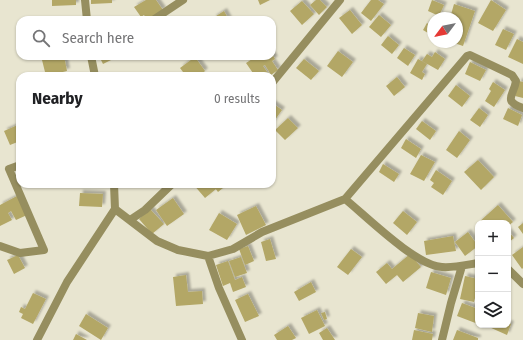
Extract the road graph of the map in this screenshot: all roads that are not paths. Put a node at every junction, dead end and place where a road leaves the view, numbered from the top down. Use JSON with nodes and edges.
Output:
{"nodes":[{"id":1,"x":85,"y":0,"type":"edge"},
{"id":2,"x":183,"y":0,"type":"edge"},
{"id":3,"x":340,"y":0,"type":"edge"},
{"id":4,"x":87,"y":16,"type":"edge"},
{"id":5,"x":159,"y":16,"type":"edge"},
{"id":6,"x":92,"y":60,"type":"edge"},
{"id":7,"x":94,"y":72,"type":"edge"},
{"id":8,"x":276,"y":78,"type":"edge"},
{"id":9,"x":523,"y":108,"type":"edge"},
{"id":10,"x":16,"y":166,"type":"edge"},
{"id":11,"x":16,"y":185,"type":"edge"},
{"id":12,"x":17,"y":188,"type":"edge"},
{"id":13,"x":114,"y":188,"type":"edge"},
{"id":14,"x":168,"y":188,"type":"edge"},
{"id":15,"x":346,"y":199,"type":"junction"},
{"id":16,"x":115,"y":209,"type":"junction"},
{"id":17,"x":130,"y":220,"type":"junction"},
{"id":18,"x":0,"y":246,"type":"edge"},
{"id":19,"x":208,"y":256,"type":"junction"},
{"id":20,"x":475,"y":264,"type":"edge"},
{"id":21,"x":462,"y":266,"type":"junction"},
{"id":22,"x":511,"y":272,"type":"edge"},
{"id":23,"x":523,"y":284,"type":"edge"},
{"id":24,"x":37,"y":340,"type":"edge"},
{"id":25,"x":242,"y":340,"type":"edge"},
{"id":26,"x":442,"y":340,"type":"edge"}],
"edges":[{"from":1,"to":4,"type":"street"},
{"from":2,"to":5,"type":"street"},
{"from":3,"to":8,"type":"street"},
{"from":6,"to":7,"type":"street"},
{"from":9,"to":15,"type":"street"},
{"from":10,"to":11,"type":"street"},
{"from":12,"to":18,"type":"street"},
{"from":13,"to":16,"type":"street"},
{"from":14,"to":17,"type":"street"},
{"from":15,"to":19,"type":"street"},
{"from":15,"to":21,"type":"street"},
{"from":16,"to":17,"type":"street"},
{"from":16,"to":24,"type":"street"},
{"from":17,"to":19,"type":"street"},
{"from":19,"to":25,"type":"street"},
{"from":20,"to":21,"type":"street"},
{"from":21,"to":26,"type":"street"},
{"from":22,"to":23,"type":"street"}]}
